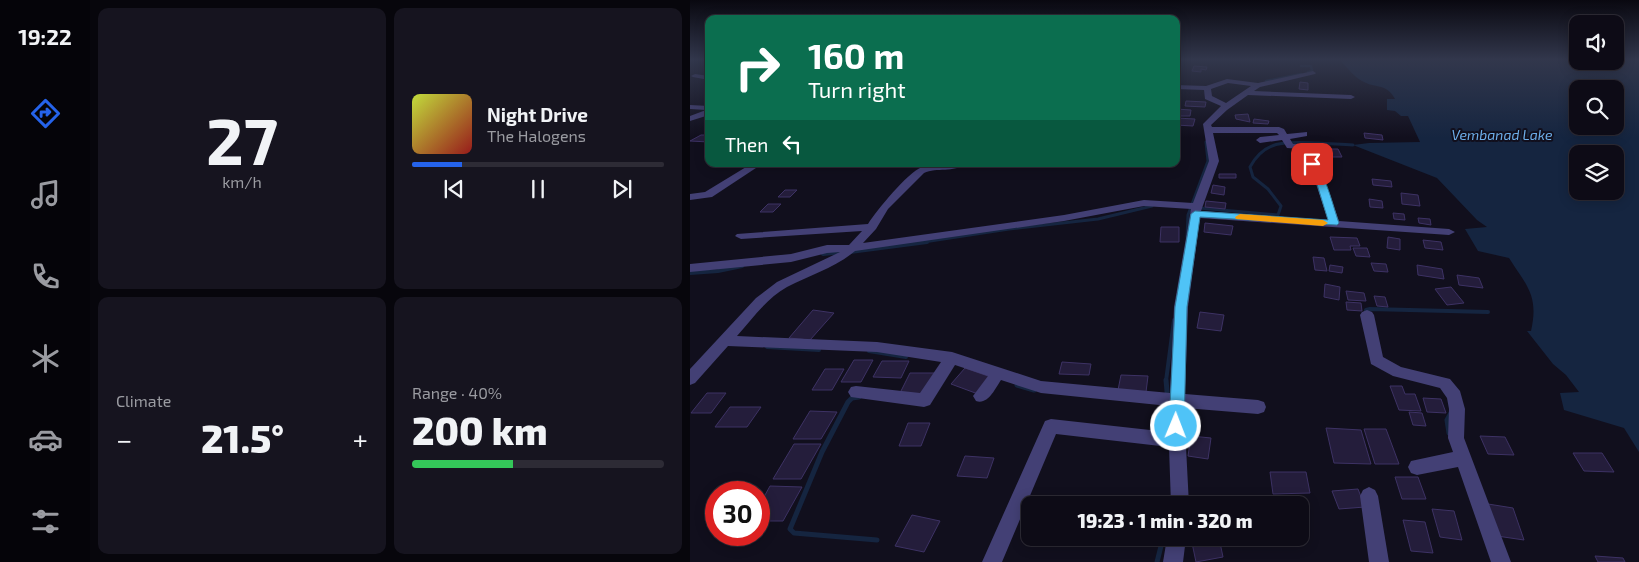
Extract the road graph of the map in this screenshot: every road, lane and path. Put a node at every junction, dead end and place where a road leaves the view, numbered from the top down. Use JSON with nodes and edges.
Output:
{"nodes":[{"id":1,"x":1215,"y":85,"type":"edge"},
{"id":2,"x":1253,"y":85,"type":"edge"},
{"id":3,"x":1261,"y":85,"type":"edge"},
{"id":4,"x":1258,"y":86,"type":"junction"},
{"id":5,"x":1180,"y":87,"type":"edge"},
{"id":6,"x":1207,"y":88,"type":"junction"},
{"id":7,"x":1246,"y":93,"type":"junction"},
{"id":8,"x":1350,"y":98,"type":"dead end"},
{"id":9,"x":1227,"y":106,"type":"junction"},
{"id":10,"x":690,"y":107,"type":"edge"},
{"id":11,"x":705,"y":109,"type":"edge"},
{"id":12,"x":705,"y":112,"type":"edge"},
{"id":13,"x":690,"y":119,"type":"edge"},
{"id":14,"x":1208,"y":125,"type":"junction"},
{"id":15,"x":1304,"y":134,"type":"dead end"},
{"id":16,"x":1284,"y":136,"type":"junction"},
{"id":17,"x":1260,"y":140,"type":"dead end"},
{"id":18,"x":752,"y":167,"type":"edge"},
{"id":19,"x":926,"y":167,"type":"edge"},
{"id":20,"x":708,"y":195,"type":"junction"},
{"id":21,"x":690,"y":197,"type":"edge"},
{"id":22,"x":690,"y":208,"type":"edge"},
{"id":23,"x":1196,"y":210,"type":"junction"},
{"id":24,"x":1334,"y":223,"type":"junction"},
{"id":25,"x":872,"y":227,"type":"junction"},
{"id":26,"x":1449,"y":232,"type":"dead end"},
{"id":27,"x":741,"y":236,"type":"dead end"},
{"id":28,"x":852,"y":248,"type":"junction"},
{"id":29,"x":690,"y":268,"type":"edge"},
{"id":30,"x":1367,"y":315,"type":"dead end"},
{"id":31,"x":726,"y":341,"type":"junction"},
{"id":32,"x":952,"y":358,"type":"junction"},
{"id":33,"x":998,"y":373,"type":"junction"},
{"id":34,"x":690,"y":379,"type":"edge"},
{"id":35,"x":856,"y":392,"type":"dead end"},
{"id":36,"x":981,"y":396,"type":"dead end"},
{"id":37,"x":1177,"y":399,"type":"junction"},
{"id":38,"x":1258,"y":407,"type":"dead end"},
{"id":39,"x":1176,"y":440,"type":"junction"},
{"id":40,"x":1463,"y":458,"type":"junction"},
{"id":41,"x":1417,"y":467,"type":"dead end"},
{"id":42,"x":1180,"y":496,"type":"edge"},
{"id":43,"x":1369,"y":496,"type":"dead end"},
{"id":44,"x":1176,"y":546,"type":"edge"},
{"id":45,"x":992,"y":562,"type":"edge"},
{"id":46,"x":1173,"y":562,"type":"edge"},
{"id":47,"x":1379,"y":562,"type":"edge"},
{"id":48,"x":1500,"y":562,"type":"edge"}],
"edges":[{"from":1,"to":6,"type":"street"},
{"from":2,"to":4,"type":"street"},
{"from":3,"to":4,"type":"street"},
{"from":4,"to":7,"type":"street"},
{"from":5,"to":6,"type":"street"},
{"from":6,"to":9,"type":"street"},
{"from":7,"to":8,"type":"street"},
{"from":7,"to":9,"type":"street"},
{"from":9,"to":14,"type":"street"},
{"from":10,"to":11,"type":"street"},
{"from":12,"to":13,"type":"street"},
{"from":14,"to":16,"type":"street"},
{"from":14,"to":23,"type":"street"},
{"from":15,"to":16,"type":"street"},
{"from":16,"to":17,"type":"street"},
{"from":16,"to":24,"type":"street"},
{"from":18,"to":20,"type":"street"},
{"from":19,"to":25,"type":"street"},
{"from":20,"to":21,"type":"street"},
{"from":20,"to":22,"type":"street"},
{"from":23,"to":24,"type":"street"},
{"from":23,"to":28,"type":"street"},
{"from":23,"to":37,"type":"street"},
{"from":24,"to":26,"type":"street"},
{"from":25,"to":27,"type":"street"},
{"from":25,"to":28,"type":"street"},
{"from":28,"to":29,"type":"street"},
{"from":28,"to":31,"type":"street"},
{"from":30,"to":40,"type":"street"},
{"from":31,"to":32,"type":"street"},
{"from":31,"to":34,"type":"street"},
{"from":32,"to":33,"type":"street"},
{"from":32,"to":35,"type":"street"},
{"from":33,"to":36,"type":"street"},
{"from":33,"to":37,"type":"street"},
{"from":37,"to":38,"type":"street"},
{"from":37,"to":39,"type":"street"},
{"from":39,"to":42,"type":"street"},
{"from":39,"to":45,"type":"street"},
{"from":40,"to":41,"type":"street"},
{"from":40,"to":48,"type":"street"},
{"from":43,"to":47,"type":"street"},
{"from":44,"to":46,"type":"street"}]}
